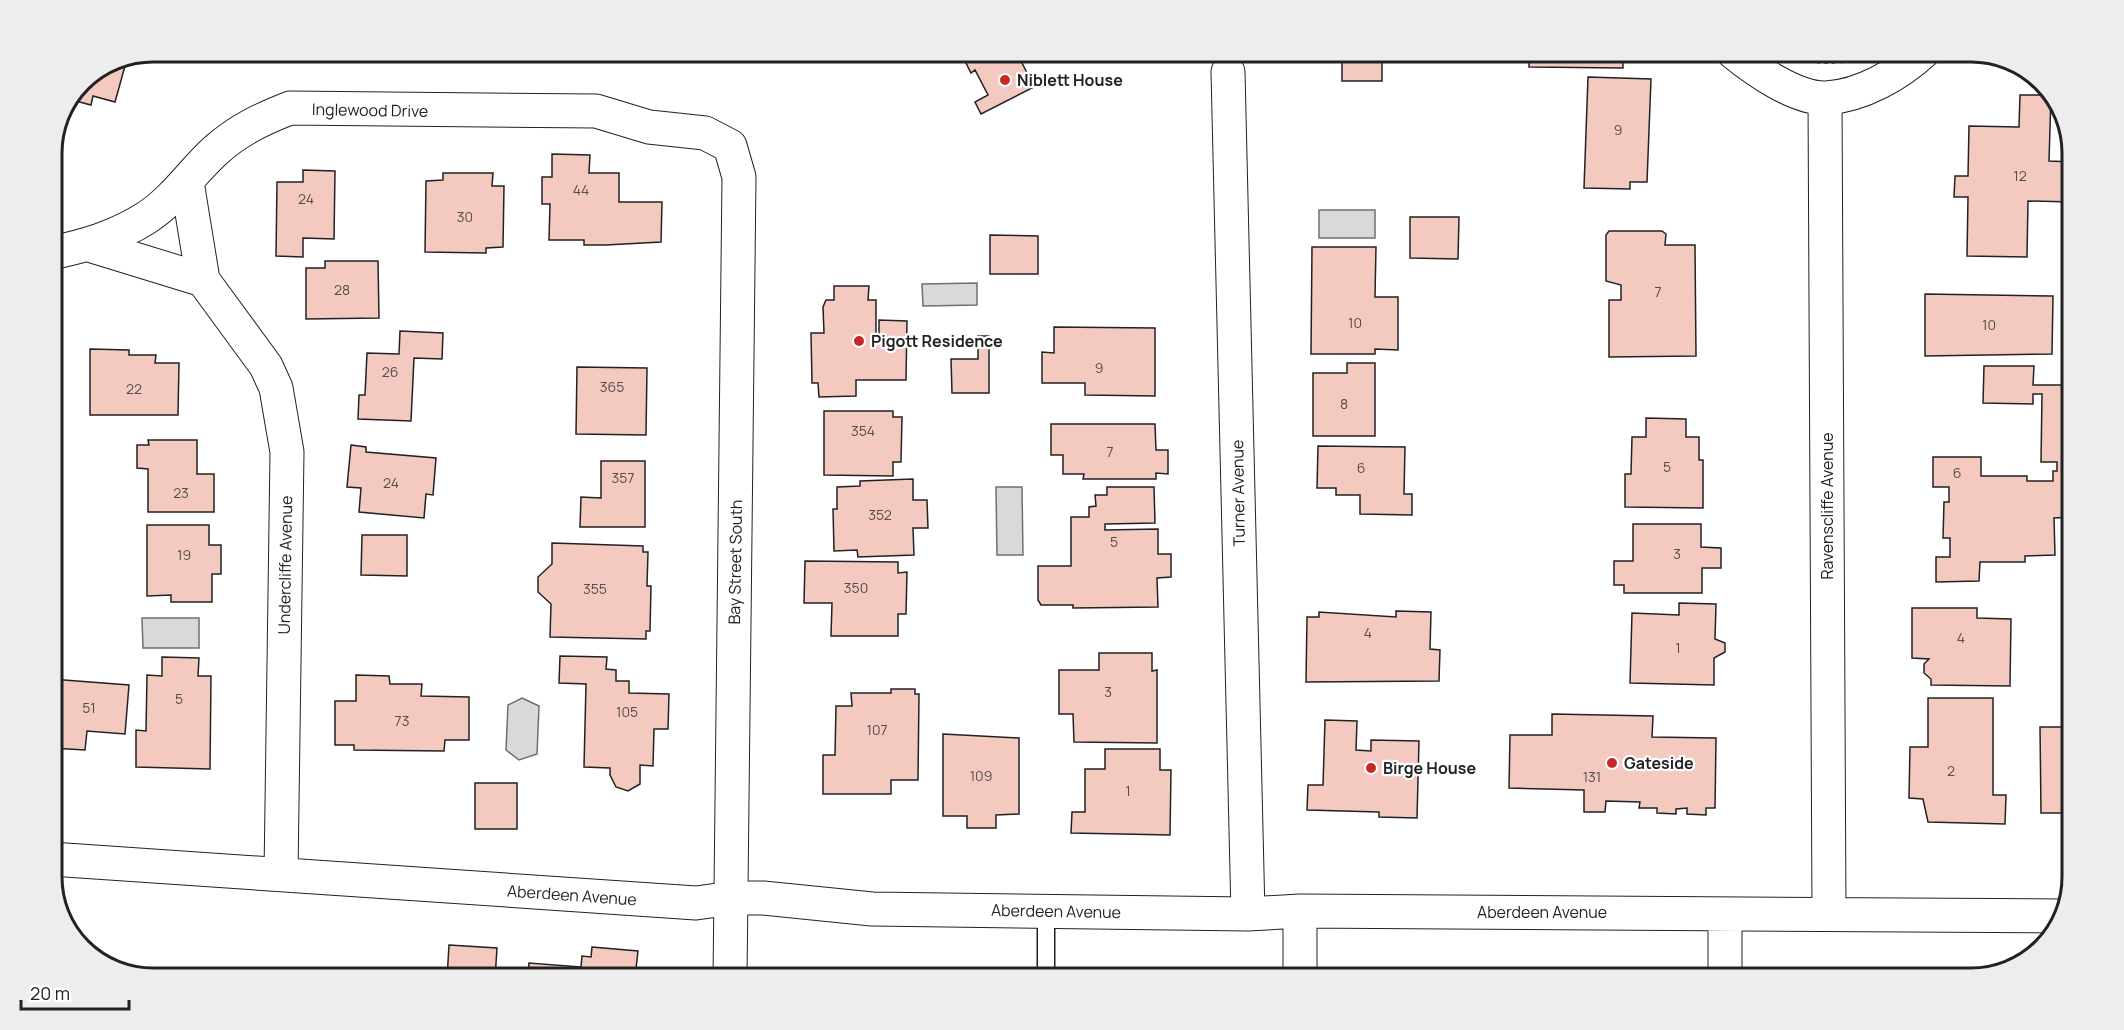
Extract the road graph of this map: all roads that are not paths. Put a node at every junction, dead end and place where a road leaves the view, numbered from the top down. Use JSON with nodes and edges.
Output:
{"nodes":[{"id":1,"x":1745,"y":62,"type":"edge"},
{"id":2,"x":1912,"y":62,"type":"edge"},
{"id":3,"x":1228,"y":72,"type":"dead end"},
{"id":4,"x":1825,"y":98,"type":"junction"},
{"id":5,"x":730,"y":146,"type":"joint"},
{"id":6,"x":187,"y":182,"type":"junction"},
{"id":7,"x":89,"y":245,"type":"junction"},
{"id":8,"x":62,"y":251,"type":"edge"},
{"id":9,"x":203,"y":280,"type":"junction"},
{"id":10,"x":62,"y":860,"type":"edge"},
{"id":11,"x":281,"y":874,"type":"junction"},
{"id":12,"x":732,"y":898,"type":"junction"},
{"id":13,"x":1300,"y":911,"type":"junction"},
{"id":14,"x":1046,"y":912,"type":"junction"},
{"id":15,"x":1829,"y":913,"type":"junction"},
{"id":16,"x":1248,"y":914,"type":"junction"},
{"id":17,"x":1725,"y":914,"type":"junction"},
{"id":18,"x":2054,"y":916,"type":"edge"},
{"id":19,"x":730,"y":968,"type":"edge"},
{"id":20,"x":1046,"y":968,"type":"edge"},
{"id":21,"x":1300,"y":968,"type":"edge"},
{"id":22,"x":1725,"y":968,"type":"edge"}],
"edges":[{"from":1,"to":4,"type":"street"},
{"from":2,"to":4,"type":"street"},
{"from":3,"to":16,"type":"street","name":"Turner Avenue"},
{"from":4,"to":15,"type":"street","name":"Ravenscliffe Avenue"},
{"from":5,"to":6,"type":"street","name":"Inglewood Drive"},
{"from":5,"to":12,"type":"street","name":"Bay Street South"},
{"from":6,"to":7,"type":"street","name":"Inglewood Drive"},
{"from":6,"to":9,"type":"street","name":"Undercliffe Avenue"},
{"from":7,"to":8,"type":"street","name":"Inglewood Drive"},
{"from":7,"to":9,"type":"street"},
{"from":9,"to":11,"type":"street","name":"Undercliffe Avenue"},
{"from":10,"to":11,"type":"street","name":"Aberdeen Avenue"},
{"from":11,"to":12,"type":"street","name":"Aberdeen Avenue"},
{"from":12,"to":14,"type":"street","name":"Aberdeen Avenue"},
{"from":12,"to":19,"type":"street","name":"Bay Street South"},
{"from":13,"to":16,"type":"street","name":"Aberdeen Avenue"},
{"from":13,"to":17,"type":"street","name":"Aberdeen Avenue"},
{"from":13,"to":21,"type":"street"},
{"from":14,"to":16,"type":"street","name":"Aberdeen Avenue"},
{"from":14,"to":20,"type":"lane"},
{"from":15,"to":17,"type":"street","name":"Aberdeen Avenue"},
{"from":15,"to":18,"type":"street","name":"Aberdeen Avenue"},
{"from":17,"to":22,"type":"street"}]}
